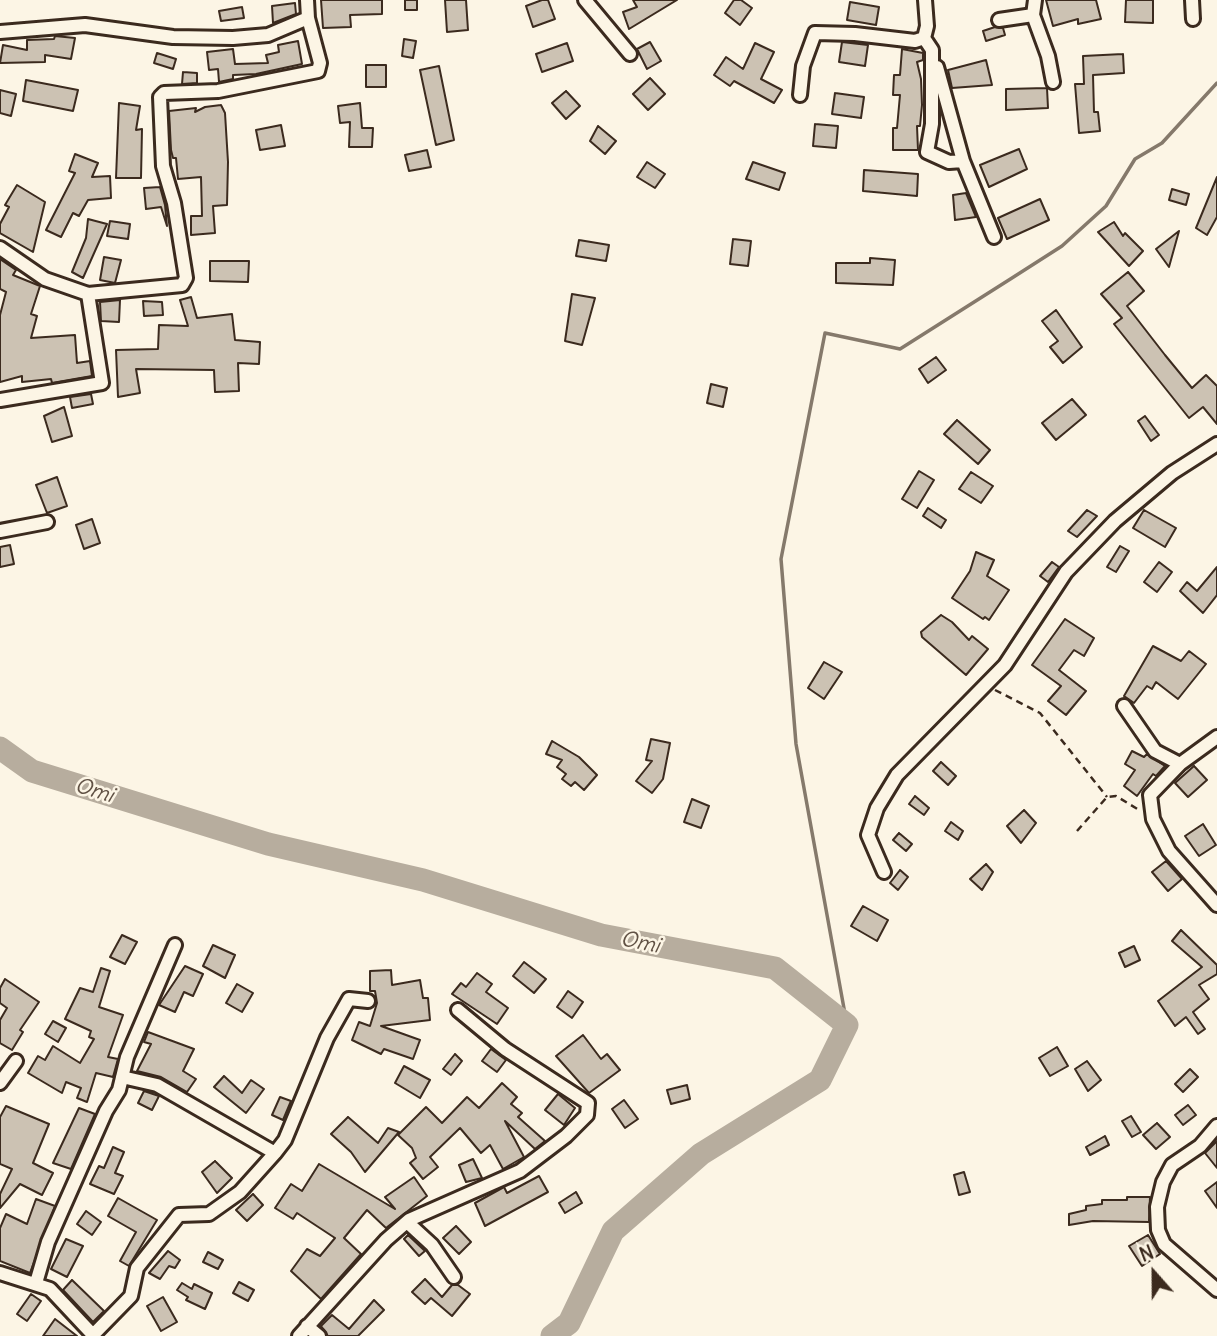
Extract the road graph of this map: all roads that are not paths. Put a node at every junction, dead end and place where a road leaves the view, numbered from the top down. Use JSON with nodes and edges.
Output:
{"nodes":[{"id":1,"x":307,"y":0,"type":"edge"},
{"id":2,"x":585,"y":0,"type":"edge"},
{"id":3,"x":925,"y":0,"type":"edge"},
{"id":4,"x":1035,"y":0,"type":"edge"},
{"id":5,"x":1192,"y":0,"type":"edge"},
{"id":6,"x":1033,"y":15,"type":"junction"},
{"id":7,"x":308,"y":19,"type":"junction"},
{"id":8,"x":1193,"y":19,"type":"dead end"},
{"id":9,"x":999,"y":20,"type":"dead end"},
{"id":10,"x":0,"y":32,"type":"edge"},
{"id":11,"x":924,"y":37,"type":"junction"},
{"id":12,"x":932,"y":50,"type":"junction"},
{"id":13,"x":630,"y":54,"type":"dead end"},
{"id":14,"x":1054,"y":82,"type":"dead end"},
{"id":15,"x":800,"y":95,"type":"dead end"},
{"id":16,"x":963,"y":161,"type":"junction"},
{"id":17,"x":994,"y":237,"type":"dead end"},
{"id":18,"x":0,"y":248,"type":"edge"},
{"id":19,"x":88,"y":294,"type":"junction"},
{"id":20,"x":0,"y":400,"type":"edge"},
{"id":21,"x":1217,"y":444,"type":"edge"},
{"id":22,"x":47,"y":522,"type":"dead end"},
{"id":23,"x":0,"y":531,"type":"edge"},
{"id":24,"x":1125,"y":706,"type":"dead end"},
{"id":25,"x":1217,"y":737,"type":"edge"},
{"id":26,"x":1180,"y":764,"type":"junction"},
{"id":27,"x":884,"y":872,"type":"dead end"},
{"id":28,"x":1217,"y":905,"type":"edge"},
{"id":29,"x":175,"y":945,"type":"dead end"},
{"id":30,"x":368,"y":1001,"type":"dead end"},
{"id":31,"x":457,"y":1010,"type":"dead end"},
{"id":32,"x":16,"y":1061,"type":"dead end"},
{"id":33,"x":122,"y":1077,"type":"junction"},
{"id":34,"x":0,"y":1083,"type":"edge"},
{"id":35,"x":1217,"y":1126,"type":"edge"},
{"id":36,"x":275,"y":1153,"type":"junction"},
{"id":37,"x":407,"y":1222,"type":"junction"},
{"id":38,"x":0,"y":1273,"type":"edge"},
{"id":39,"x":454,"y":1277,"type":"dead end"},
{"id":40,"x":36,"y":1283,"type":"junction"},
{"id":41,"x":1217,"y":1290,"type":"edge"},
{"id":42,"x":303,"y":1331,"type":"edge"},
{"id":43,"x":93,"y":1336,"type":"edge"},
{"id":44,"x":319,"y":1336,"type":"edge"}],
"edges":[{"from":1,"to":7,"type":"street"},
{"from":2,"to":13,"type":"street"},
{"from":3,"to":11,"type":"street"},
{"from":4,"to":6,"type":"street"},
{"from":5,"to":8,"type":"street"},
{"from":6,"to":9,"type":"street"},
{"from":6,"to":14,"type":"street"},
{"from":7,"to":10,"type":"street"},
{"from":7,"to":19,"type":"street"},
{"from":11,"to":12,"type":"street"},
{"from":11,"to":15,"type":"street"},
{"from":12,"to":16,"type":"street"},
{"from":12,"to":16,"type":"street"},
{"from":16,"to":17,"type":"street"},
{"from":18,"to":19,"type":"street"},
{"from":19,"to":20,"type":"street"},
{"from":21,"to":27,"type":"street"},
{"from":22,"to":23,"type":"street"},
{"from":24,"to":26,"type":"street"},
{"from":25,"to":26,"type":"street"},
{"from":26,"to":28,"type":"street"},
{"from":29,"to":33,"type":"street"},
{"from":30,"to":36,"type":"street"},
{"from":31,"to":37,"type":"street"},
{"from":32,"to":34,"type":"street"},
{"from":33,"to":36,"type":"street"},
{"from":33,"to":40,"type":"street"},
{"from":35,"to":41,"type":"street"},
{"from":36,"to":43,"type":"street"},
{"from":37,"to":39,"type":"street"},
{"from":37,"to":42,"type":"street"},
{"from":38,"to":40,"type":"street"},
{"from":40,"to":43,"type":"street"},
{"from":42,"to":44,"type":"street"}]}
